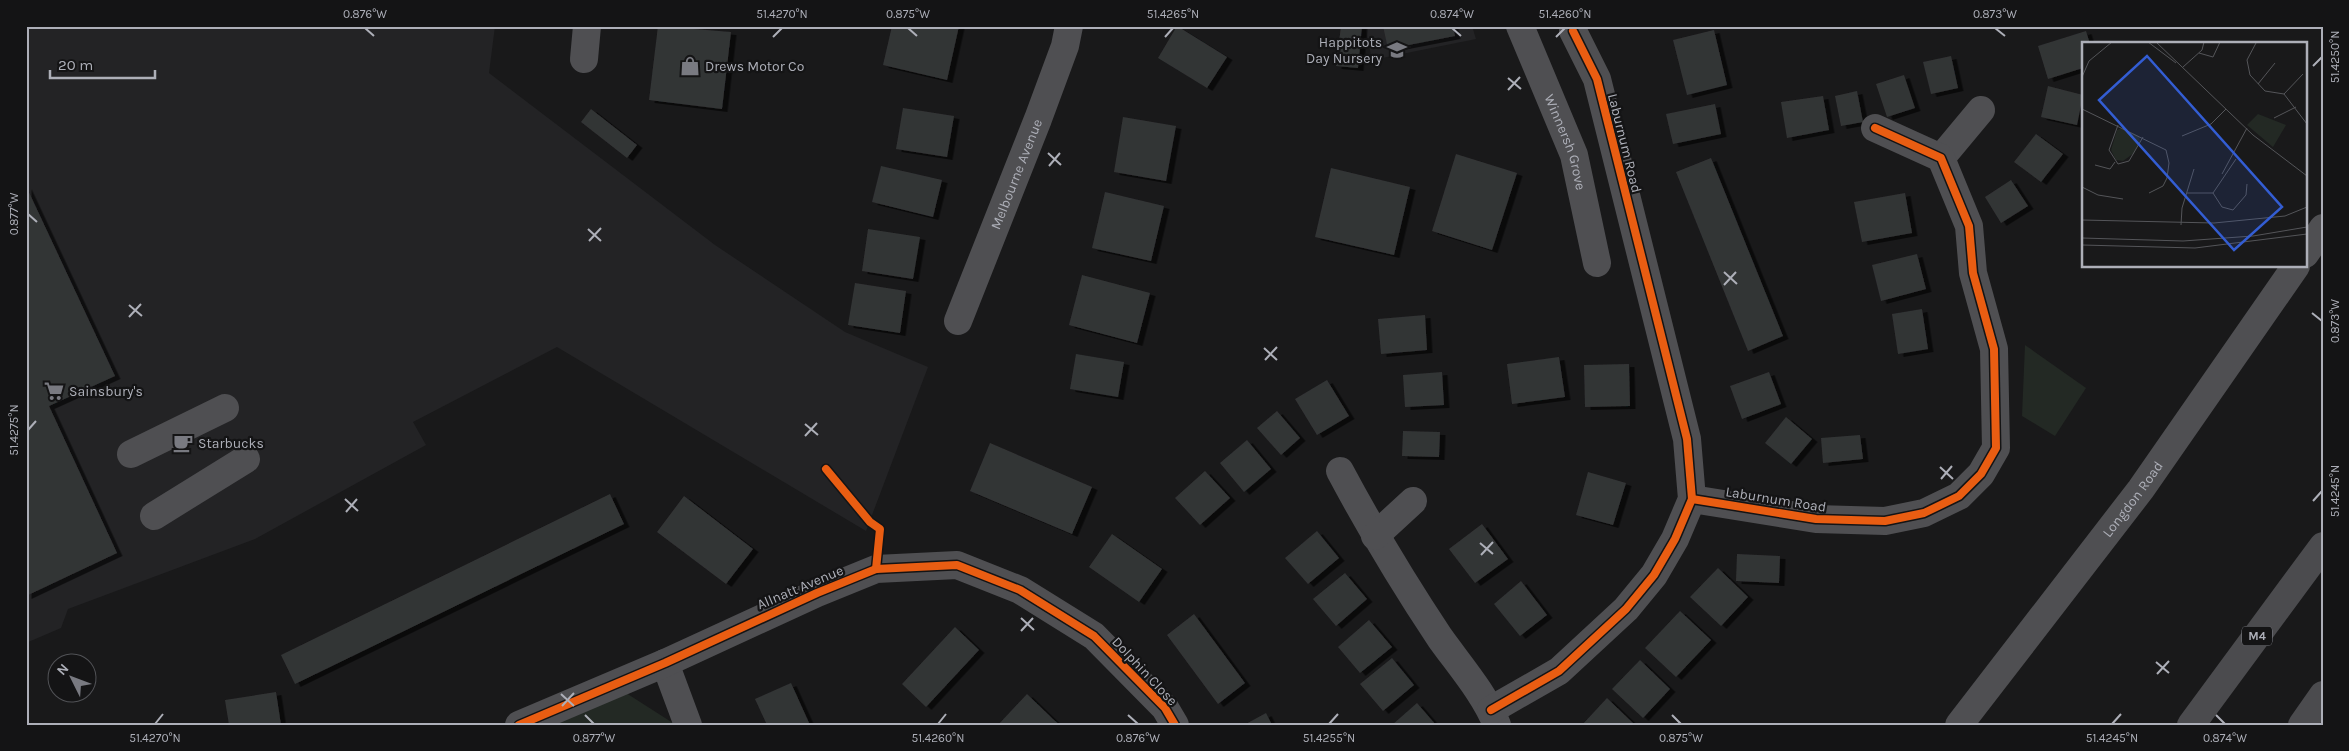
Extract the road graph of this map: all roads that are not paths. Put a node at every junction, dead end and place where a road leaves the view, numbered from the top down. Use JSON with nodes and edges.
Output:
{"nodes":[{"id":1,"x":587,"y":26,"type":"edge"},
{"id":2,"x":1069,"y":26,"type":"edge"},
{"id":3,"x":1520,"y":26,"type":"edge"},
{"id":4,"x":1573,"y":31,"type":"dead end"},
{"id":5,"x":584,"y":58,"type":"dead end"},
{"id":6,"x":1982,"y":110,"type":"dead end"},
{"id":7,"x":1875,"y":128,"type":"dead end"},
{"id":8,"x":1941,"y":158,"type":"junction"},
{"id":9,"x":2323,"y":228,"type":"edge"},
{"id":10,"x":2306,"y":253,"type":"edge"},
{"id":11,"x":1597,"y":263,"type":"dead end"},
{"id":12,"x":2295,"y":268,"type":"edge"},
{"id":13,"x":958,"y":321,"type":"dead end"},
{"id":14,"x":225,"y":408,"type":"dead end"},
{"id":15,"x":131,"y":454,"type":"dead end"},
{"id":16,"x":246,"y":459,"type":"dead end"},
{"id":17,"x":1340,"y":471,"type":"dead end"},
{"id":18,"x":1692,"y":499,"type":"junction"},
{"id":19,"x":1413,"y":501,"type":"dead end"},
{"id":20,"x":154,"y":516,"type":"dead end"},
{"id":21,"x":1374,"y":536,"type":"junction"},
{"id":22,"x":2323,"y":546,"type":"edge"},
{"id":23,"x":1094,"y":636,"type":"joint"},
{"id":24,"x":664,"y":663,"type":"junction"},
{"id":25,"x":2323,"y":696,"type":"edge"},
{"id":26,"x":1494,"y":718,"type":"edge"},
{"id":27,"x":519,"y":725,"type":"edge"},
{"id":28,"x":688,"y":725,"type":"edge"},
{"id":29,"x":1175,"y":725,"type":"edge"},
{"id":30,"x":1959,"y":725,"type":"edge"},
{"id":31,"x":2191,"y":725,"type":"edge"},
{"id":32,"x":2302,"y":725,"type":"edge"}],
"edges":[{"from":1,"to":5,"type":"street"},
{"from":2,"to":13,"type":"street","name":"Melbourne Avenue"},
{"from":3,"to":11,"type":"street","name":"Winnersh Grove"},
{"from":4,"to":18,"type":"street","name":"Laburnum Road"},
{"from":6,"to":8,"type":"street"},
{"from":7,"to":8,"type":"street"},
{"from":8,"to":18,"type":"street","name":"Laburnum Road"},
{"from":9,"to":10,"type":"street"},
{"from":12,"to":30,"type":"street","name":"Longdon Road"},
{"from":14,"to":15,"type":"street"},
{"from":16,"to":20,"type":"street"},
{"from":17,"to":21,"type":"street","name":"Laburnum Road"},
{"from":18,"to":26,"type":"street","name":"Laburnum Road"},
{"from":19,"to":21,"type":"street"},
{"from":21,"to":26,"type":"street","name":"Laburnum Road"},
{"from":22,"to":31,"type":"highway","number":"M4"},
{"from":23,"to":24,"type":"street","name":"Allnatt Avenue"},
{"from":23,"to":29,"type":"street","name":"Dolphin Close"},
{"from":24,"to":27,"type":"street","name":"Allnatt Avenue"},
{"from":24,"to":28,"type":"street"},
{"from":25,"to":32,"type":"highway"}]}
